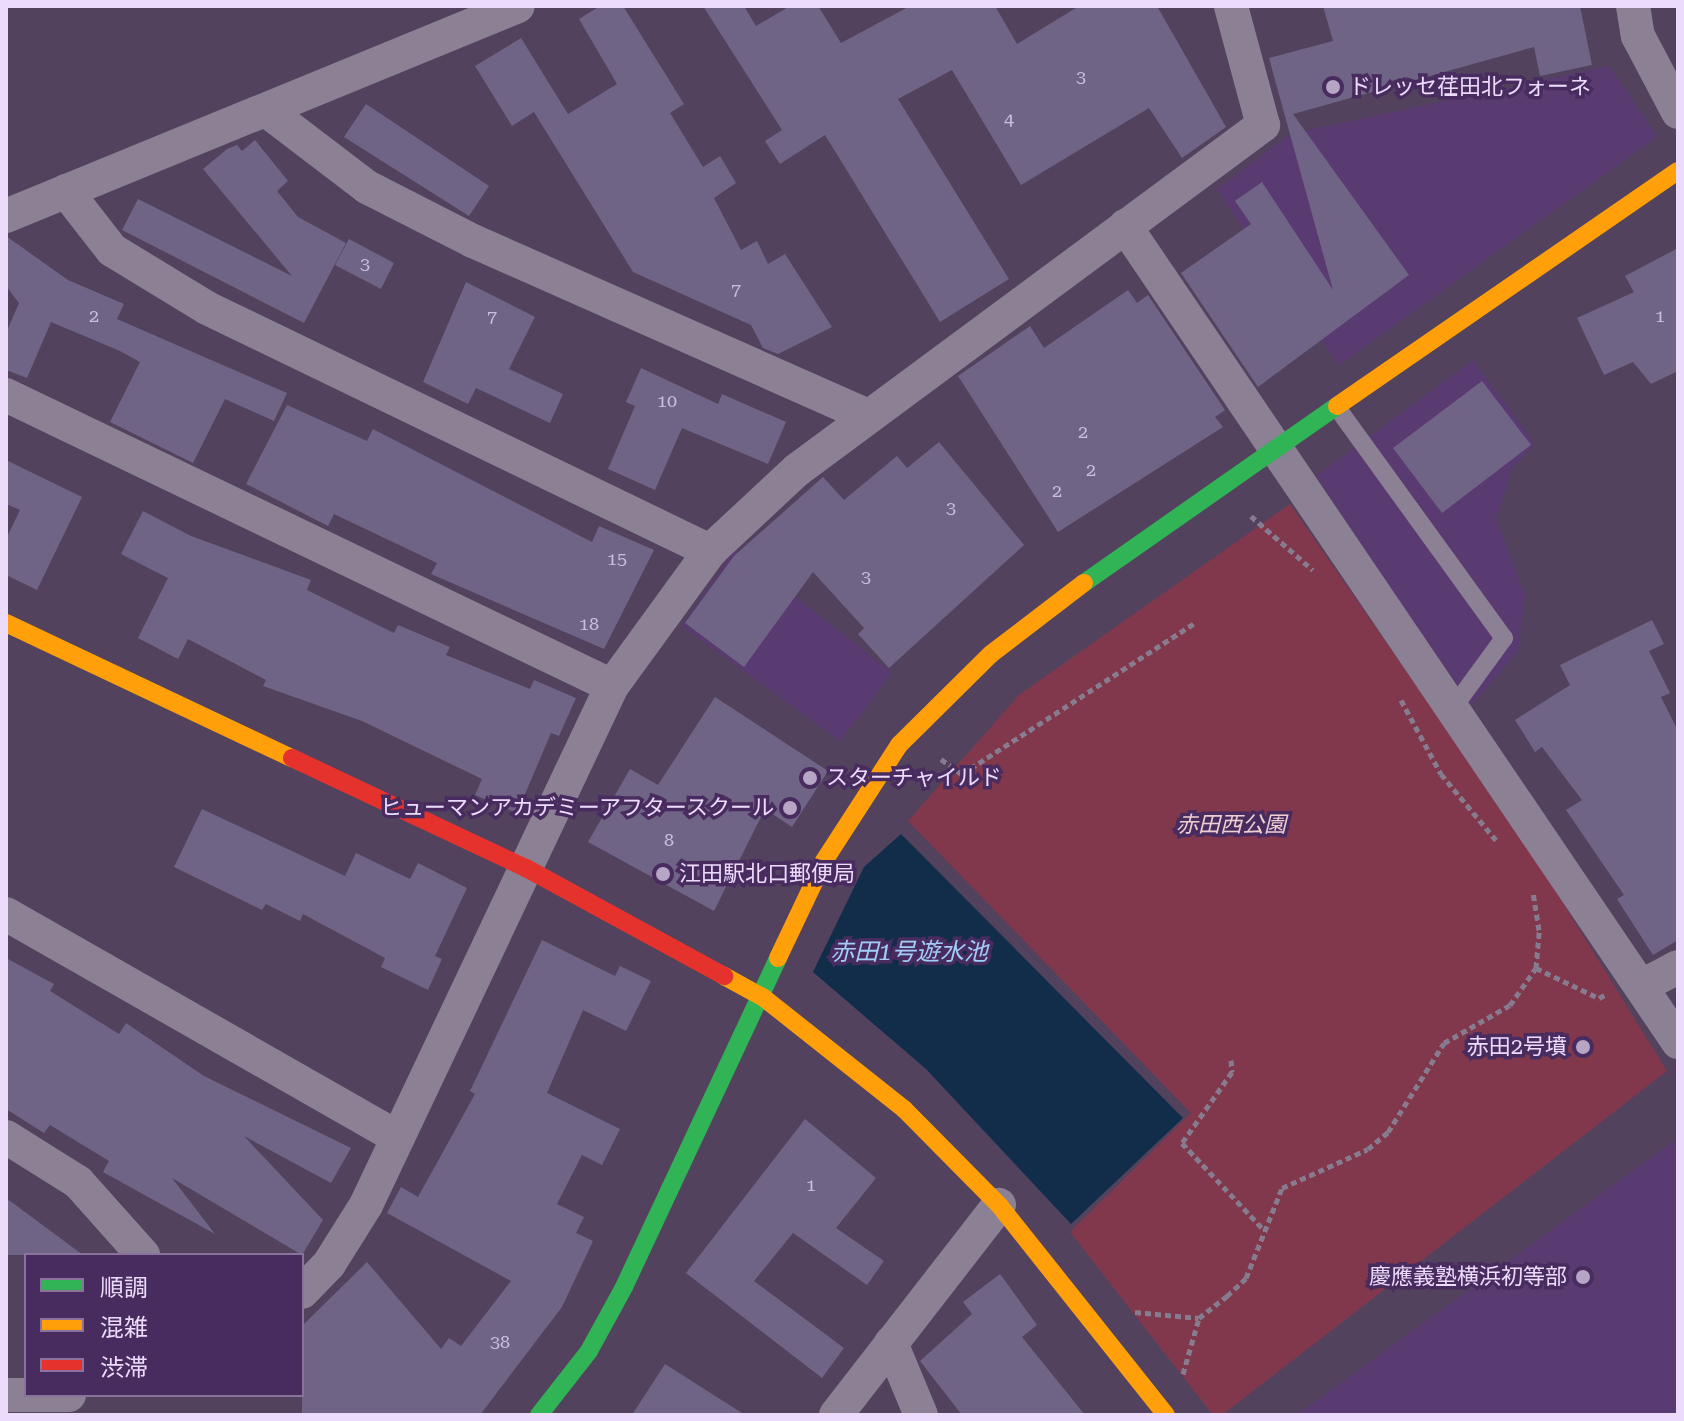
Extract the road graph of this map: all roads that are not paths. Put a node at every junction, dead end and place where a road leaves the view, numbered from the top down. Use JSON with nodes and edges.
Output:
{"nodes":[{"id":1,"x":518,"y":6,"type":"edge"},
{"id":2,"x":1231,"y":6,"type":"edge"},
{"id":3,"x":1633,"y":6,"type":"edge"},
{"id":4,"x":266,"y":110,"type":"junction"},
{"id":5,"x":1678,"y":112,"type":"edge"},
{"id":6,"x":1678,"y":171,"type":"edge"},
{"id":7,"x":66,"y":191,"type":"junction"},
{"id":8,"x":6,"y":216,"type":"edge"},
{"id":9,"x":1125,"y":226,"type":"junction"},
{"id":10,"x":6,"y":395,"type":"edge"},
{"id":11,"x":1338,"y":409,"type":"junction"},
{"id":12,"x":867,"y":416,"type":"junction"},
{"id":13,"x":1278,"y":451,"type":"junction"},
{"id":14,"x":710,"y":551,"type":"junction"},
{"id":15,"x":6,"y":623,"type":"edge"},
{"id":16,"x":612,"y":686,"type":"junction"},
{"id":17,"x":1450,"y":712,"type":"junction"},
{"id":18,"x":526,"y":868,"type":"junction"},
{"id":19,"x":6,"y":914,"type":"edge"},
{"id":20,"x":1678,"y":967,"type":"edge"},
{"id":21,"x":1638,"y":982,"type":"junction"},
{"id":22,"x":764,"y":998,"type":"junction"},
{"id":23,"x":1678,"y":1042,"type":"edge"},
{"id":24,"x":6,"y":1137,"type":"edge"},
{"id":25,"x":397,"y":1137,"type":"junction"},
{"id":26,"x":999,"y":1205,"type":"junction"},
{"id":27,"x":141,"y":1253,"type":"edge"},
{"id":28,"x":304,"y":1290,"type":"edge"},
{"id":29,"x":891,"y":1343,"type":"junction"},
{"id":30,"x":539,"y":1415,"type":"edge"},
{"id":31,"x":836,"y":1415,"type":"edge"},
{"id":32,"x":921,"y":1415,"type":"edge"},
{"id":33,"x":1166,"y":1415,"type":"edge"}],
"edges":[{"from":1,"to":4,"type":"street"},
{"from":2,"to":9,"type":"street"},
{"from":3,"to":5,"type":"street"},
{"from":4,"to":7,"type":"street"},
{"from":4,"to":12,"type":"street"},
{"from":6,"to":11,"type":"street"},
{"from":7,"to":8,"type":"street"},
{"from":7,"to":14,"type":"street"},
{"from":9,"to":12,"type":"street"},
{"from":9,"to":13,"type":"street"},
{"from":10,"to":16,"type":"street"},
{"from":11,"to":13,"type":"street"},
{"from":11,"to":17,"type":"lane"},
{"from":12,"to":14,"type":"street"},
{"from":13,"to":17,"type":"street"},
{"from":13,"to":22,"type":"street"},
{"from":14,"to":16,"type":"street"},
{"from":15,"to":18,"type":"street"},
{"from":16,"to":18,"type":"street"},
{"from":17,"to":21,"type":"street"},
{"from":18,"to":22,"type":"street"},
{"from":18,"to":25,"type":"street"},
{"from":19,"to":25,"type":"street"},
{"from":20,"to":21,"type":"street"},
{"from":21,"to":23,"type":"street"},
{"from":22,"to":26,"type":"street"},
{"from":22,"to":30,"type":"street"},
{"from":24,"to":27,"type":"street"},
{"from":25,"to":28,"type":"street"},
{"from":26,"to":29,"type":"street"},
{"from":26,"to":33,"type":"street"},
{"from":29,"to":31,"type":"street"},
{"from":29,"to":32,"type":"street"}]}
